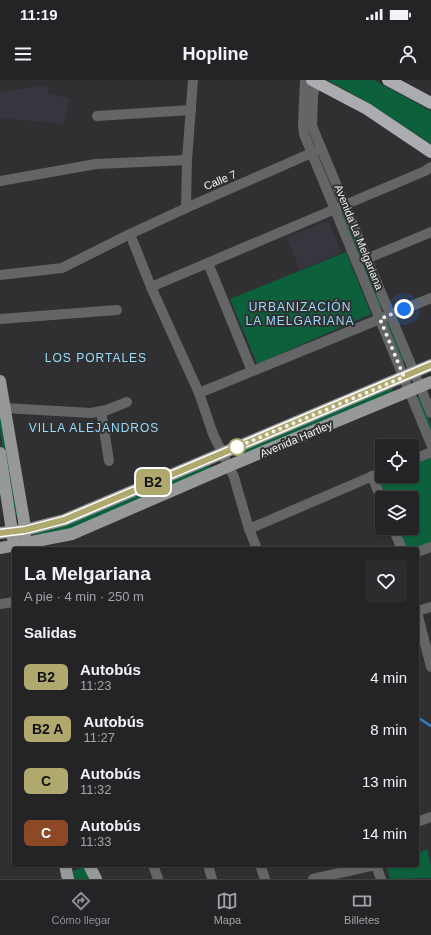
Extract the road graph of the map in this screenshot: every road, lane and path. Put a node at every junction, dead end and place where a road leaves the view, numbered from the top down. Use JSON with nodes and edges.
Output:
{"nodes":[{"id":1,"x":193,"y":80,"type":"edge"},
{"id":2,"x":312,"y":80,"type":"edge"},
{"id":3,"x":388,"y":80,"type":"edge"},
{"id":4,"x":431,"y":103,"type":"edge"},
{"id":5,"x":191,"y":110,"type":"junction"},
{"id":6,"x":97,"y":116,"type":"dead end"},
{"id":7,"x":321,"y":149,"type":"junction"},
{"id":8,"x":431,"y":152,"type":"edge"},
{"id":9,"x":311,"y":154,"type":"junction"},
{"id":10,"x":187,"y":160,"type":"junction"},
{"id":11,"x":431,"y":167,"type":"edge"},
{"id":12,"x":0,"y":181,"type":"edge"},
{"id":13,"x":344,"y":205,"type":"junction"},
{"id":14,"x":186,"y":208,"type":"junction"},
{"id":15,"x":334,"y":210,"type":"junction"},
{"id":16,"x":431,"y":232,"type":"edge"},
{"id":17,"x":130,"y":234,"type":"junction"},
{"id":18,"x":366,"y":259,"type":"junction"},
{"id":19,"x":208,"y":263,"type":"junction"},
{"id":20,"x":0,"y":275,"type":"edge"},
{"id":21,"x":151,"y":287,"type":"junction"},
{"id":22,"x":431,"y":298,"type":"edge"},
{"id":23,"x":117,"y":310,"type":"dead end"},
{"id":24,"x":390,"y":315,"type":"junction"},
{"id":25,"x":0,"y":319,"type":"edge"},
{"id":26,"x":380,"y":319,"type":"junction"},
{"id":27,"x":431,"y":365,"type":"edge"},
{"id":28,"x":252,"y":371,"type":"junction"},
{"id":29,"x":409,"y":375,"type":"junction"},
{"id":30,"x":0,"y":380,"type":"edge"},
{"id":31,"x":420,"y":387,"type":"edge"},
{"id":32,"x":199,"y":393,"type":"junction"},
{"id":33,"x":127,"y":402,"type":"dead end"},
{"id":34,"x":5,"y":408,"type":"junction"},
{"id":35,"x":101,"y":411,"type":"junction"},
{"id":36,"x":431,"y":413,"type":"edge"},
{"id":37,"x":431,"y":444,"type":"edge"},
{"id":38,"x":431,"y":452,"type":"edge"},
{"id":39,"x":0,"y":453,"type":"edge"},
{"id":40,"x":223,"y":453,"type":"junction"},
{"id":41,"x":419,"y":457,"type":"edge"},
{"id":42,"x":109,"y":461,"type":"dead end"},
{"id":43,"x":229,"y":466,"type":"junction"},
{"id":44,"x":375,"y":475,"type":"edge"},
{"id":45,"x":372,"y":476,"type":"junction"},
{"id":46,"x":378,"y":491,"type":"edge"},
{"id":47,"x":249,"y":529,"type":"junction"},
{"id":48,"x":25,"y":530,"type":"junction"},
{"id":49,"x":6,"y":532,"type":"edge"},
{"id":50,"x":396,"y":535,"type":"edge"},
{"id":51,"x":12,"y":547,"type":"edge"},
{"id":52,"x":20,"y":547,"type":"edge"},
{"id":53,"x":256,"y":547,"type":"edge"},
{"id":54,"x":401,"y":547,"type":"edge"},
{"id":55,"x":0,"y":548,"type":"edge"},
{"id":56,"x":431,"y":548,"type":"edge"},
{"id":57,"x":419,"y":551,"type":"edge"},
{"id":58,"x":12,"y":602,"type":"edge"},
{"id":59,"x":0,"y":604,"type":"edge"},
{"id":60,"x":431,"y":607,"type":"edge"},
{"id":61,"x":419,"y":610,"type":"edge"},
{"id":62,"x":419,"y":619,"type":"edge"},
{"id":63,"x":431,"y":667,"type":"edge"},
{"id":64,"x":431,"y":817,"type":"edge"},
{"id":65,"x":419,"y":821,"type":"edge"},
{"id":66,"x":65,"y":867,"type":"edge"},
{"id":67,"x":91,"y":867,"type":"edge"},
{"id":68,"x":155,"y":867,"type":"edge"},
{"id":69,"x":209,"y":867,"type":"edge"},
{"id":70,"x":261,"y":867,"type":"edge"},
{"id":71,"x":367,"y":867,"type":"edge"},
{"id":72,"x":377,"y":867,"type":"edge"},
{"id":73,"x":68,"y":879,"type":"edge"},
{"id":74,"x":96,"y":879,"type":"edge"},
{"id":75,"x":158,"y":879,"type":"edge"},
{"id":76,"x":212,"y":879,"type":"edge"},
{"id":77,"x":265,"y":879,"type":"edge"},
{"id":78,"x":313,"y":879,"type":"edge"},
{"id":79,"x":381,"y":879,"type":"edge"}],
"edges":[{"from":1,"to":5,"type":"street"},
{"from":2,"to":7,"type":"street","name":"Avenida La Melgariana"},
{"from":2,"to":8,"type":"highway"},
{"from":2,"to":9,"type":"street","name":"Avenida La Melgariana"},
{"from":3,"to":4,"type":"highway"},
{"from":5,"to":6,"type":"street"},
{"from":5,"to":10,"type":"street"},
{"from":7,"to":9,"type":"street","name":"Calle 7"},
{"from":7,"to":13,"type":"street","name":"Avenida La Melgariana"},
{"from":9,"to":14,"type":"street","name":"Calle 7"},
{"from":9,"to":15,"type":"street","name":"Avenida La Melgariana"},
{"from":10,"to":12,"type":"street"},
{"from":10,"to":14,"type":"street"},
{"from":11,"to":13,"type":"street"},
{"from":13,"to":15,"type":"street"},
{"from":13,"to":18,"type":"street","name":"Avenida La Melgariana"},
{"from":14,"to":17,"type":"street","name":"Calle 7"},
{"from":15,"to":19,"type":"street"},
{"from":15,"to":26,"type":"street","name":"Avenida La Melgariana"},
{"from":16,"to":18,"type":"street"},
{"from":17,"to":20,"type":"street","name":"Calle 7"},
{"from":17,"to":21,"type":"street"},
{"from":18,"to":24,"type":"street","name":"Avenida La Melgariana"},
{"from":19,"to":21,"type":"street"},
{"from":19,"to":28,"type":"street"},
{"from":21,"to":32,"type":"street"},
{"from":22,"to":24,"type":"street"},
{"from":23,"to":25,"type":"street"},
{"from":24,"to":26,"type":"street"},
{"from":24,"to":29,"type":"street","name":"Avenida La Melgariana"},
{"from":26,"to":28,"type":"street"},
{"from":26,"to":29,"type":"street","name":"Avenida La Melgariana"},
{"from":27,"to":29,"type":"main road","name":"Avenida Hartley"},
{"from":28,"to":32,"type":"street"},
{"from":29,"to":31,"type":"street","name":"Avenida La Melgariana"},
{"from":29,"to":40,"type":"main road","name":"Avenida Hartley"},
{"from":30,"to":34,"type":"main road"},
{"from":31,"to":36,"type":"street","name":"Avenida La Melgariana"},
{"from":31,"to":37,"type":"street","name":"Avenida La Melgariana"},
{"from":31,"to":43,"type":"main road","name":"Avenida Hartley"},
{"from":32,"to":40,"type":"street"},
{"from":33,"to":35,"type":"street"},
{"from":34,"to":35,"type":"street"},
{"from":34,"to":48,"type":"main road"},
{"from":35,"to":42,"type":"street"},
{"from":38,"to":41,"type":"street"},
{"from":39,"to":49,"type":"main road"},
{"from":40,"to":43,"type":"street"},
{"from":40,"to":48,"type":"main road","name":"Avenida Hartley"},
{"from":43,"to":47,"type":"street"},
{"from":43,"to":52,"type":"main road","name":"Avenida Hartley"},
{"from":44,"to":45,"type":"street"},
{"from":45,"to":46,"type":"street"},
{"from":45,"to":47,"type":"street"},
{"from":47,"to":53,"type":"street"},
{"from":48,"to":49,"type":"main road","name":"Avenida Hartley"},
{"from":48,"to":52,"type":"main road"},
{"from":49,"to":52,"type":"main road"},
{"from":50,"to":54,"type":"street"},
{"from":51,"to":55,"type":"main road","name":"Avenida Hartley"},
{"from":56,"to":57,"type":"street"},
{"from":58,"to":59,"type":"street"},
{"from":60,"to":61,"type":"street"},
{"from":62,"to":63,"type":"street"},
{"from":64,"to":65,"type":"street"},
{"from":66,"to":73,"type":"main road"},
{"from":67,"to":74,"type":"main road"},
{"from":68,"to":75,"type":"street"},
{"from":69,"to":76,"type":"street"},
{"from":70,"to":77,"type":"street"},
{"from":71,"to":78,"type":"street"},
{"from":72,"to":79,"type":"street"}]}
